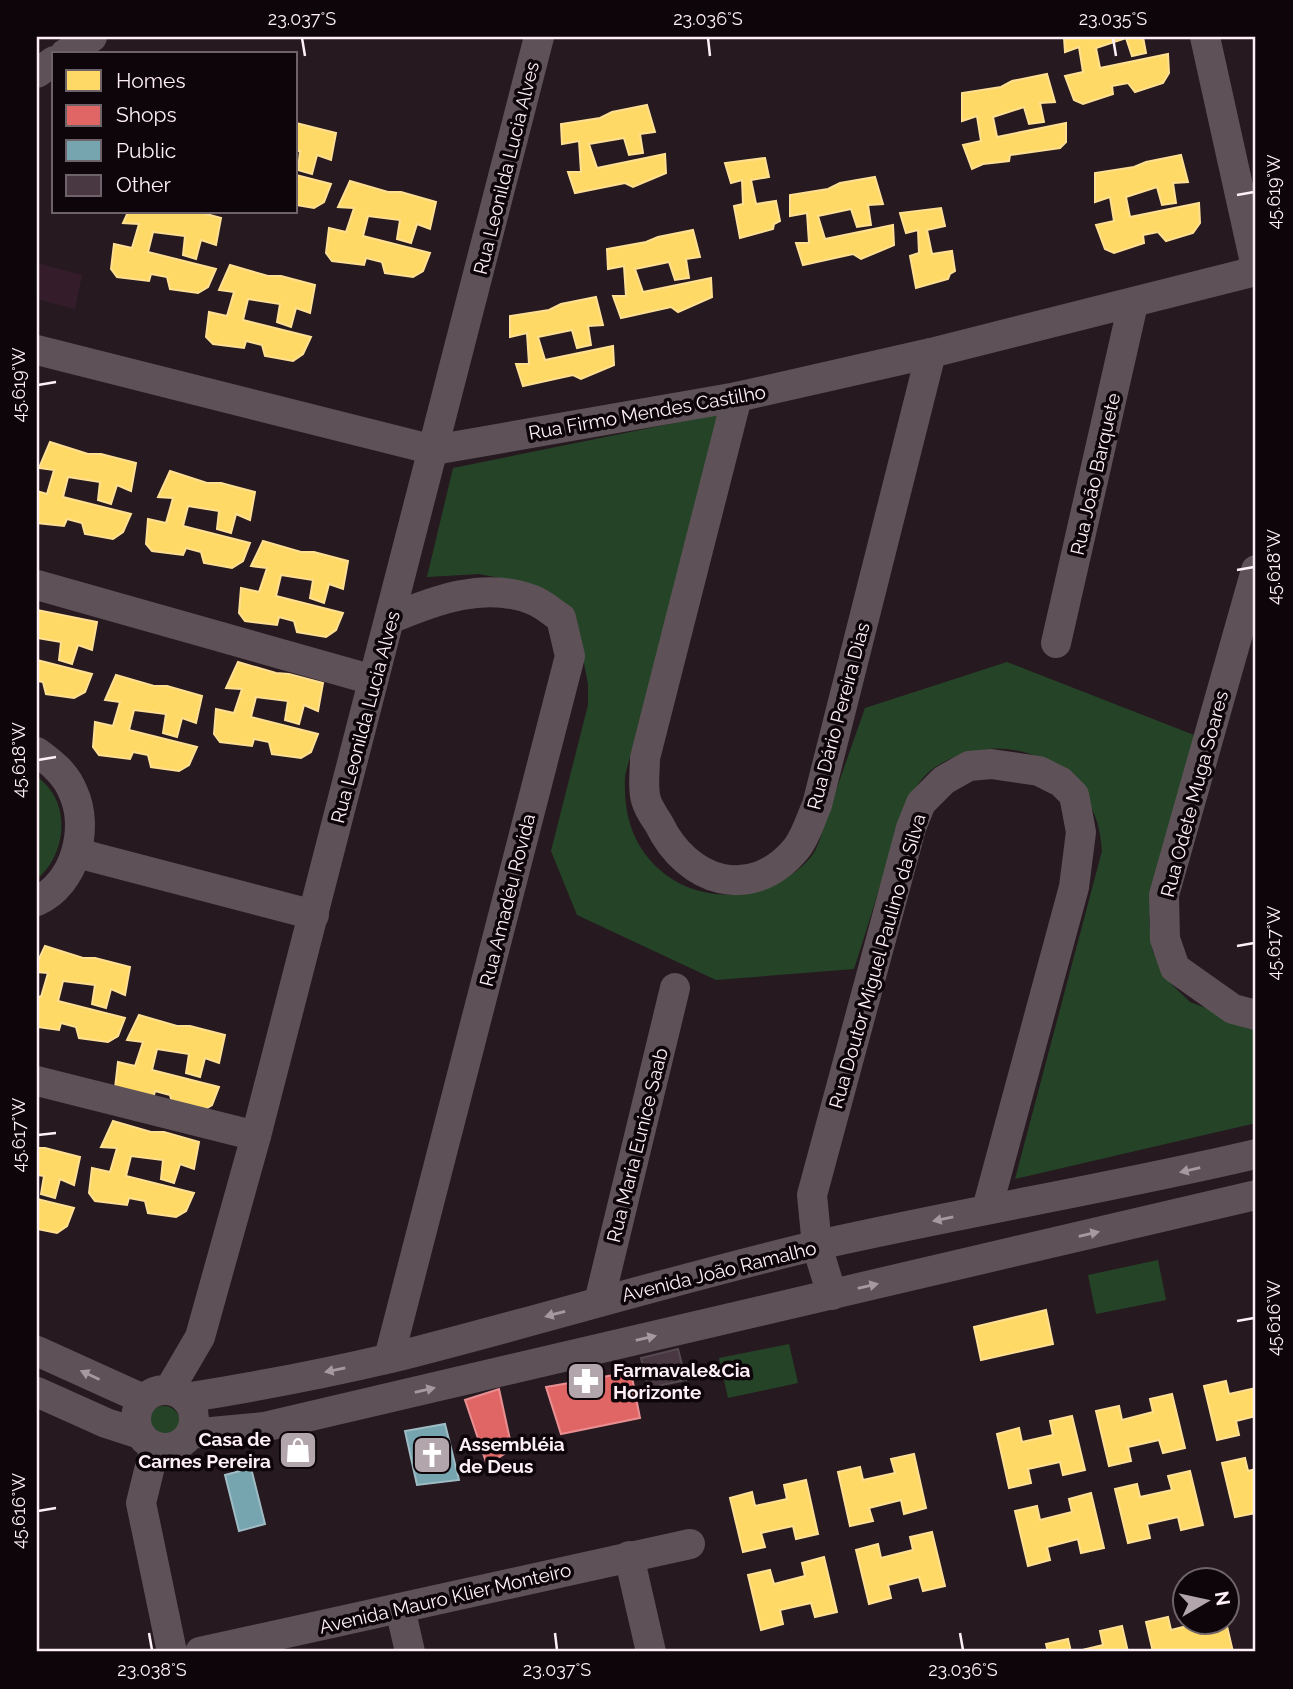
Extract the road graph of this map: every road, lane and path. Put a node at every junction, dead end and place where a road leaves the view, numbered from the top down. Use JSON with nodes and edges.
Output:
{"nodes":[{"id":1,"x":92,"y":37,"type":"edge"},
{"id":2,"x":539,"y":37,"type":"edge"},
{"id":3,"x":1205,"y":37,"type":"edge"},
{"id":4,"x":68,"y":52,"type":"edge"},
{"id":5,"x":52,"y":62,"type":"edge"},
{"id":6,"x":37,"y":73,"type":"edge"},
{"id":7,"x":1256,"y":269,"type":"edge"},
{"id":8,"x":1133,"y":304,"type":"junction"},
{"id":9,"x":37,"y":350,"type":"edge"},
{"id":10,"x":931,"y":353,"type":"junction"},
{"id":11,"x":737,"y":397,"type":"junction"},
{"id":12,"x":434,"y":450,"type":"junction"},
{"id":13,"x":1256,"y":570,"type":"edge"},
{"id":14,"x":37,"y":585,"type":"edge"},
{"id":15,"x":390,"y":619,"type":"junction"},
{"id":16,"x":1056,"y":643,"type":"dead end"},
{"id":17,"x":373,"y":680,"type":"junction"},
{"id":18,"x":37,"y":752,"type":"edge"},
{"id":19,"x":77,"y":853,"type":"junction"},
{"id":20,"x":37,"y":901,"type":"edge"},
{"id":21,"x":314,"y":915,"type":"junction"},
{"id":22,"x":676,"y":988,"type":"dead end"},
{"id":23,"x":1256,"y":1015,"type":"edge"},
{"id":24,"x":37,"y":1081,"type":"edge"},
{"id":25,"x":256,"y":1136,"type":"junction"},
{"id":26,"x":1256,"y":1154,"type":"edge"},
{"id":27,"x":1256,"y":1195,"type":"edge"},
{"id":28,"x":987,"y":1209,"type":"junction"},
{"id":29,"x":817,"y":1246,"type":"junction"},
{"id":30,"x":832,"y":1295,"type":"junction"},
{"id":31,"x":599,"y":1302,"type":"junction"},
{"id":32,"x":37,"y":1351,"type":"edge"},
{"id":33,"x":389,"y":1358,"type":"junction"},
{"id":34,"x":37,"y":1392,"type":"edge"},
{"id":35,"x":166,"y":1396,"type":"junction"},
{"id":36,"x":190,"y":1434,"type":"junction"},
{"id":37,"x":147,"y":1440,"type":"junction"},
{"id":38,"x":690,"y":1544,"type":"dead end"},
{"id":39,"x":629,"y":1556,"type":"junction"},
{"id":40,"x":400,"y":1608,"type":"junction"},
{"id":41,"x":172,"y":1652,"type":"edge"},
{"id":42,"x":200,"y":1652,"type":"edge"},
{"id":43,"x":411,"y":1652,"type":"edge"},
{"id":44,"x":651,"y":1652,"type":"edge"}],
"edges":[{"from":1,"to":4,"type":"street"},
{"from":2,"to":12,"type":"street","name":"Rua Leonilda Lucia Alves"},
{"from":3,"to":7,"type":"street"},
{"from":5,"to":6,"type":"street"},
{"from":7,"to":8,"type":"street","name":"Rua Firmo Mendes Castilho"},
{"from":8,"to":10,"type":"street","name":"Rua Firmo Mendes Castilho"},
{"from":8,"to":16,"type":"street","name":"Rua João Barquete"},
{"from":9,"to":12,"type":"street","name":"Rua Firmo Mendes Castilho"},
{"from":10,"to":11,"type":"street","name":"Rua Firmo Mendes Castilho"},
{"from":10,"to":11,"type":"street","name":"Rua Dário Pereira Dias"},
{"from":11,"to":12,"type":"street","name":"Rua Firmo Mendes Castilho"},
{"from":12,"to":15,"type":"street","name":"Rua Leonilda Lucia Alves"},
{"from":13,"to":23,"type":"street","name":"Rua Odete Muga Soares"},
{"from":14,"to":17,"type":"street"},
{"from":15,"to":17,"type":"street","name":"Rua Leonilda Lucia Alves"},
{"from":15,"to":33,"type":"street","name":"Rua Amadéu Rovida"},
{"from":17,"to":21,"type":"street","name":"Rua Leonilda Lucia Alves"},
{"from":18,"to":19,"type":"street"},
{"from":19,"to":20,"type":"street"},
{"from":19,"to":21,"type":"street"},
{"from":21,"to":25,"type":"street","name":"Rua Leonilda Lucia Alves"},
{"from":22,"to":31,"type":"street","name":"Rua Maria Eunice Saab"},
{"from":24,"to":25,"type":"street"},
{"from":25,"to":35,"type":"street","name":"Rua Leonilda Lucia Alves"},
{"from":26,"to":28,"type":"street","name":"Avenida João Ramalho","one_way":true},
{"from":30,"to":27,"type":"street","one_way":true},
{"from":28,"to":29,"type":"street","name":"Avenida João Ramalho","one_way":true},
{"from":28,"to":29,"type":"street","name":"Rua Doutor Miguel Paulino da Silva"},
{"from":29,"to":30,"type":"street","name":"Rua Doutor Miguel Paulino da Silva"},
{"from":29,"to":31,"type":"street","name":"Avenida João Ramalho"},
{"from":36,"to":30,"type":"street","one_way":true},
{"from":31,"to":33,"type":"street","name":"Avenida João Ramalho","one_way":true},
{"from":35,"to":32,"type":"street","one_way":true},
{"from":33,"to":35,"type":"street","name":"Avenida João Ramalho","one_way":true},
{"from":34,"to":37,"type":"street"},
{"from":35,"to":36,"type":"street"},
{"from":35,"to":37,"type":"street"},
{"from":36,"to":37,"type":"street"},
{"from":37,"to":41,"type":"street"},
{"from":38,"to":39,"type":"street","name":"Avenida Mauro Klier Monteiro"},
{"from":39,"to":40,"type":"street","name":"Avenida Mauro Klier Monteiro"},
{"from":39,"to":44,"type":"street"},
{"from":40,"to":42,"type":"street","name":"Avenida Mauro Klier Monteiro"},
{"from":40,"to":43,"type":"street"}]}
